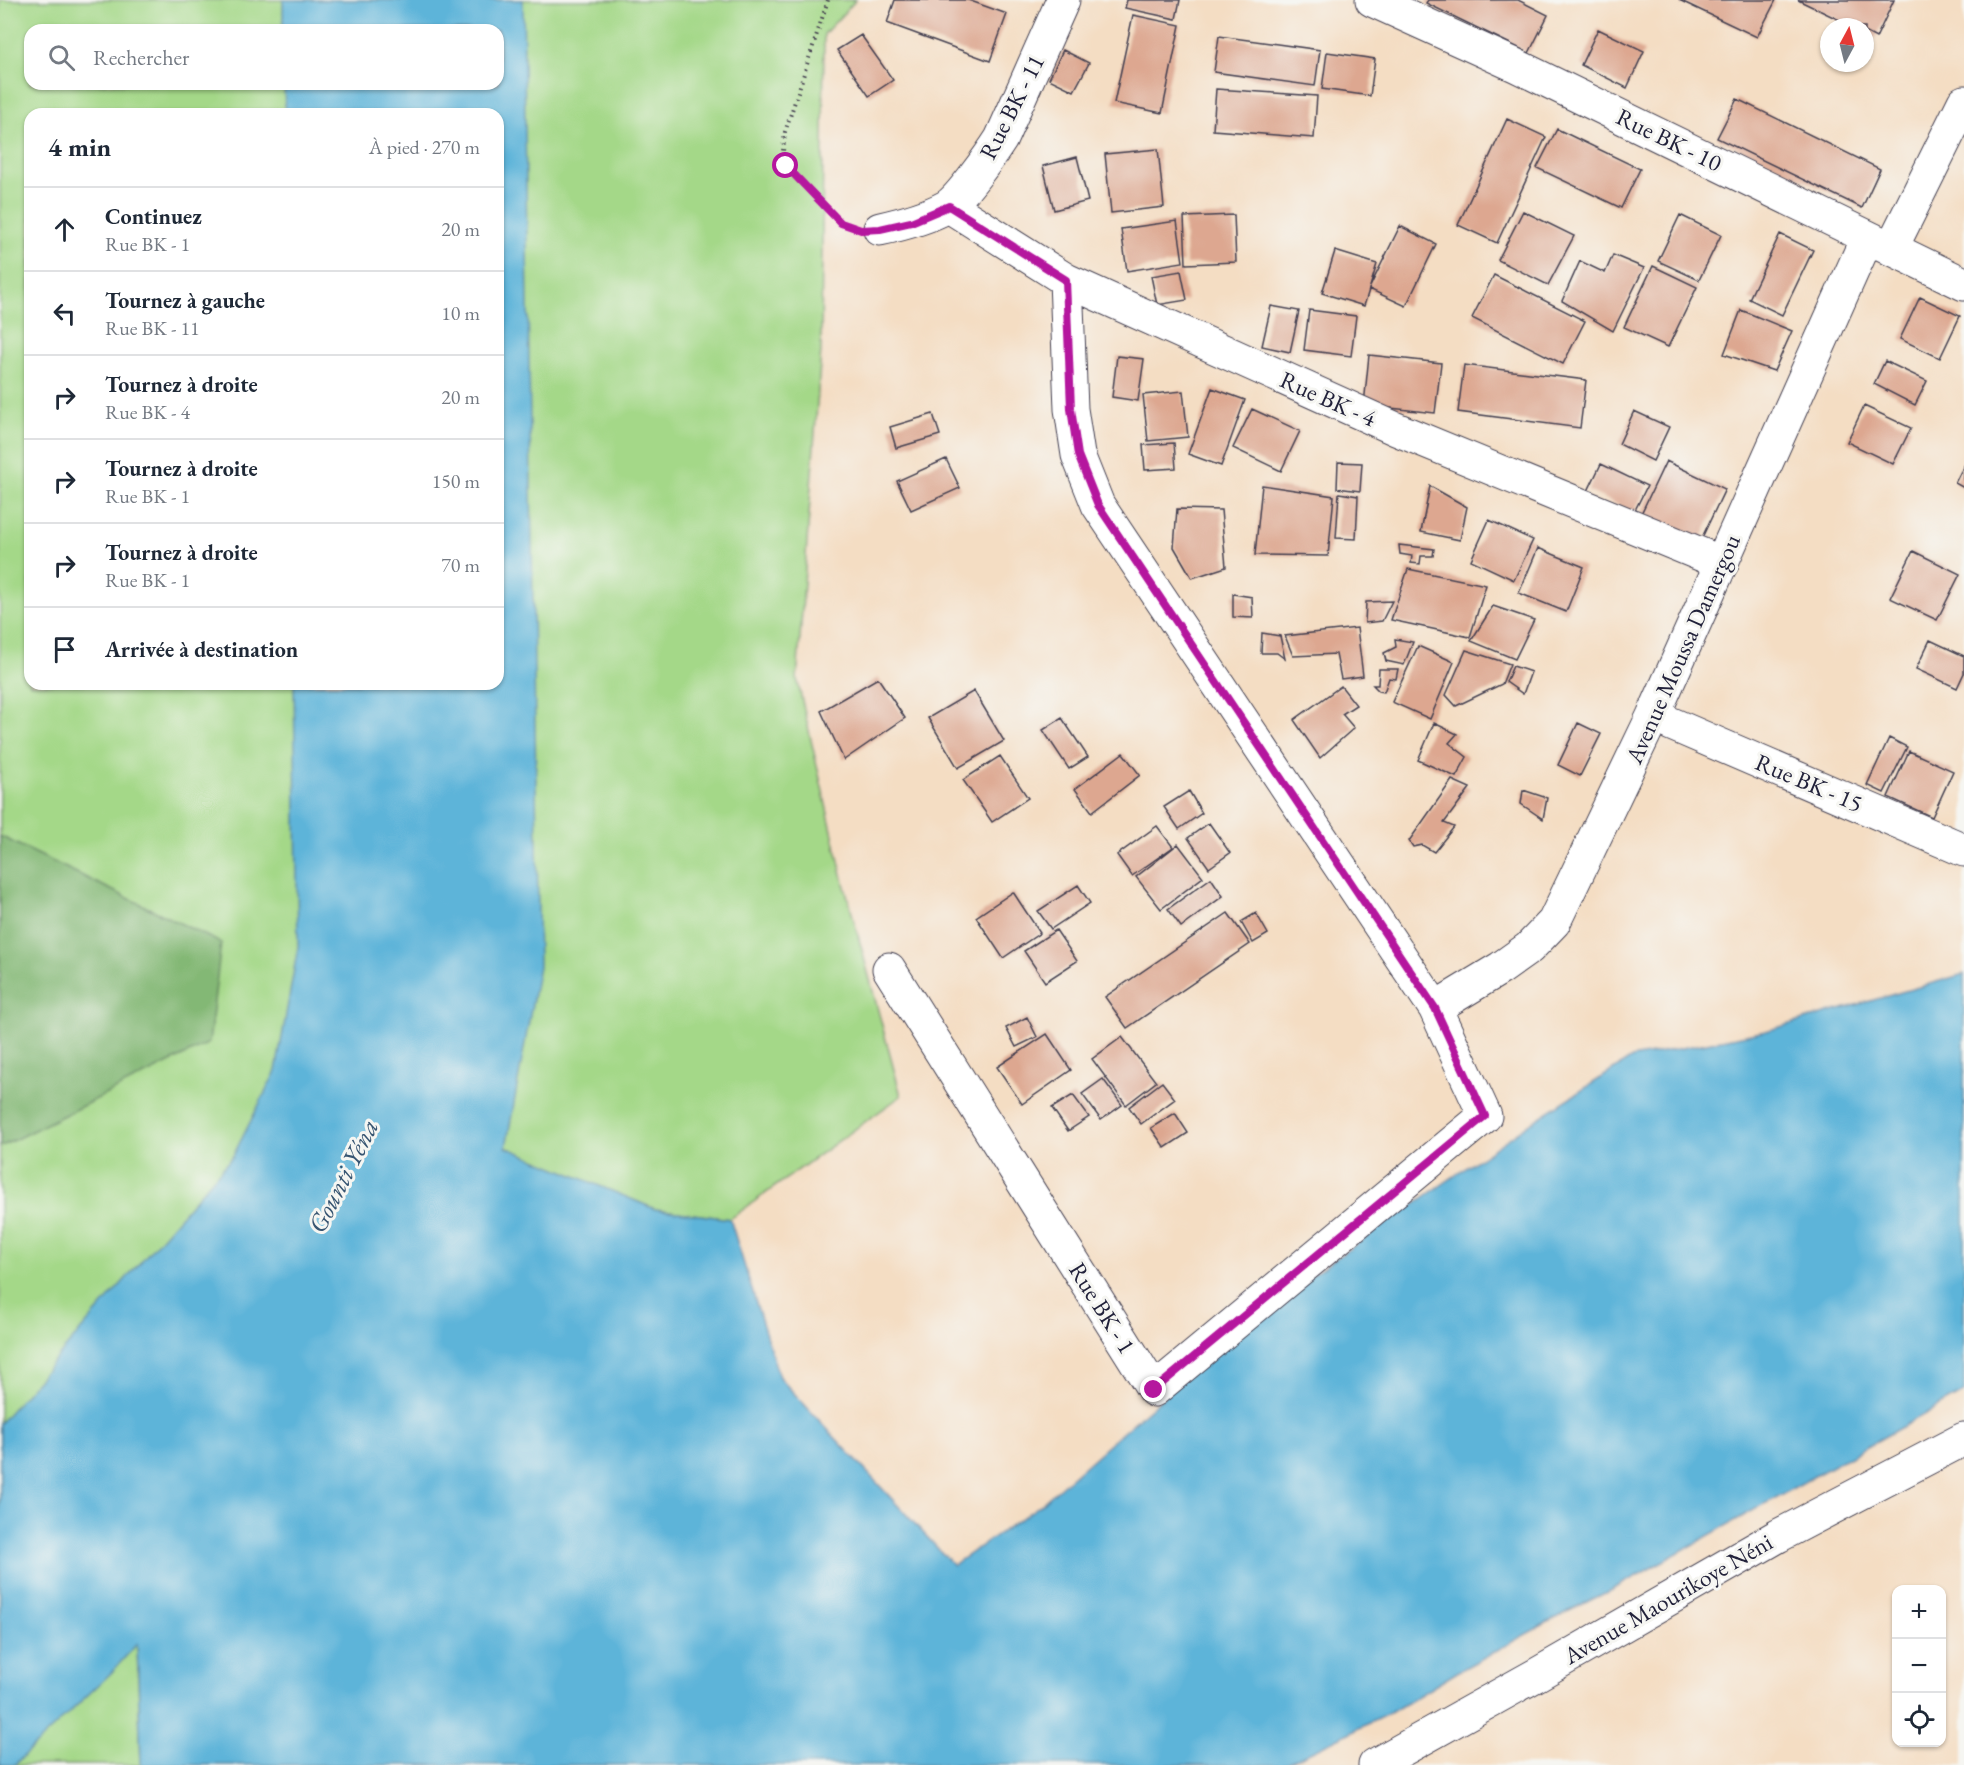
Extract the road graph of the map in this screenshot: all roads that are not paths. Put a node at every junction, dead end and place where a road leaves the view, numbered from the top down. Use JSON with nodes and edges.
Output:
{"nodes":[{"id":1,"x":1063,"y":0,"type":"edge"},
{"id":2,"x":1372,"y":0,"type":"edge"},
{"id":3,"x":1964,"y":102,"type":"edge"},
{"id":4,"x":949,"y":206,"type":"junction"},
{"id":5,"x":880,"y":229,"type":"road end"},
{"id":6,"x":1879,"y":244,"type":"junction"},
{"id":7,"x":1066,"y":280,"type":"junction"},
{"id":8,"x":1964,"y":284,"type":"edge"},
{"id":9,"x":1722,"y":563,"type":"junction"},
{"id":10,"x":1653,"y":716,"type":"junction"},
{"id":11,"x":1964,"y":850,"type":"edge"},
{"id":12,"x":889,"y":969,"type":"dead end"},
{"id":13,"x":1435,"y":1008,"type":"junction"},
{"id":14,"x":1964,"y":1438,"type":"edge"},
{"id":15,"x":1375,"y":1765,"type":"edge"}],
"edges":[{"from":1,"to":4,"type":"street","name":"Rue BK - 11"},
{"from":2,"to":6,"type":"street","name":"Rue BK - 10"},
{"from":3,"to":6,"type":"street","name":"Avenue Moussa Damergou"},
{"from":4,"to":5,"type":"street","name":"Rue BK - 11"},
{"from":4,"to":7,"type":"street","name":"Rue BK - 4"},
{"from":6,"to":8,"type":"street","name":"Rue BK - 10"},
{"from":6,"to":9,"type":"street","name":"Avenue Moussa Damergou"},
{"from":7,"to":9,"type":"street","name":"Rue BK - 4"},
{"from":7,"to":13,"type":"street","name":"Rue BK - 1"},
{"from":9,"to":10,"type":"street","name":"Avenue Moussa Damergou"},
{"from":10,"to":11,"type":"street","name":"Rue BK - 15"},
{"from":10,"to":13,"type":"street","name":"Avenue Moussa Damergou"},
{"from":12,"to":13,"type":"street","name":"Rue BK - 1"},
{"from":14,"to":15,"type":"street","name":"Avenue Maourikoye Néni"}]}
